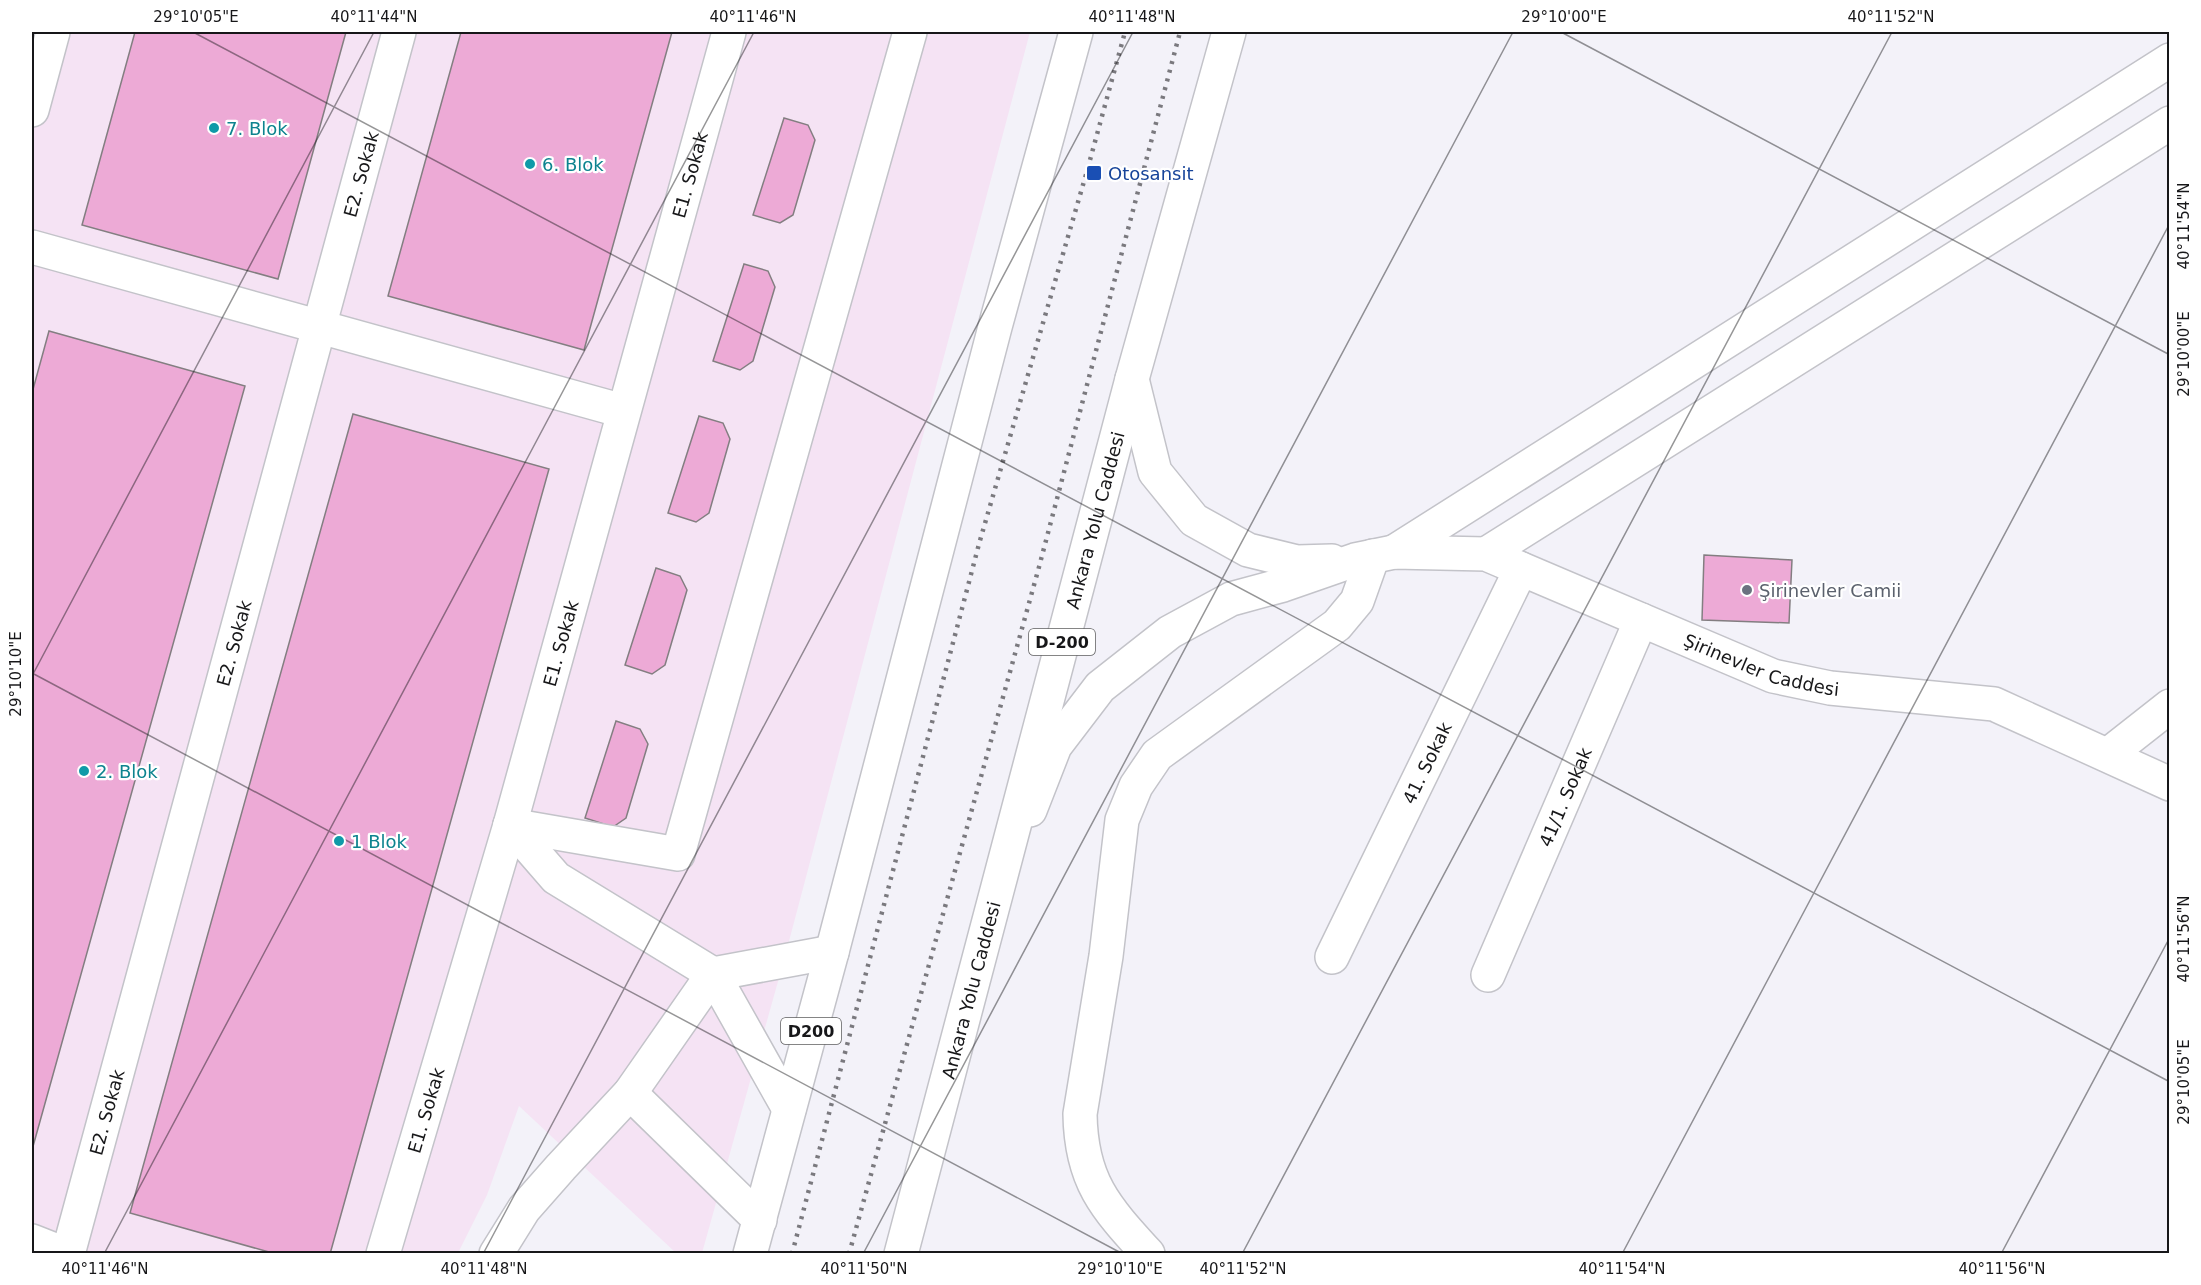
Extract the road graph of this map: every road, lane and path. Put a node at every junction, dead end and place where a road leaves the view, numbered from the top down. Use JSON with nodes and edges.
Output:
{"nodes":[{"id":1,"x":53,"y":32,"type":"edge"},
{"id":2,"x":399,"y":32,"type":"edge"},
{"id":3,"x":729,"y":32,"type":"edge"},
{"id":4,"x":910,"y":32,"type":"edge"},
{"id":5,"x":1076,"y":32,"type":"edge"},
{"id":6,"x":1229,"y":32,"type":"edge"},
{"id":7,"x":2169,"y":60,"type":"edge"},
{"id":8,"x":32,"y":110,"type":"edge"},
{"id":9,"x":2169,"y":123,"type":"edge"},
{"id":10,"x":32,"y":247,"type":"edge"},
{"id":11,"x":319,"y":327,"type":"junction"},
{"id":12,"x":1132,"y":379,"type":"junction"},
{"id":13,"x":623,"y":411,"type":"junction"},
{"id":14,"x":1486,"y":555,"type":"junction"},
{"id":15,"x":1374,"y":556,"type":"junction"},
{"id":16,"x":1521,"y":569,"type":"junction"},
{"id":17,"x":1641,"y":620,"type":"junction"},
{"id":18,"x":2169,"y":706,"type":"edge"},
{"id":19,"x":2109,"y":754,"type":"junction"},
{"id":20,"x":2169,"y":784,"type":"edge"},
{"id":21,"x":510,"y":825,"type":"junction"},
{"id":22,"x":990,"y":912,"type":"junction"},
{"id":23,"x":832,"y":952,"type":"junction"},
{"id":24,"x":1332,"y":957,"type":"dead end"},
{"id":25,"x":713,"y":974,"type":"junction"},
{"id":26,"x":1488,"y":975,"type":"dead end"},
{"id":27,"x":630,"y":1093,"type":"junction"},
{"id":28,"x":789,"y":1109,"type":"junction"},
{"id":29,"x":760,"y":1220,"type":"junction"},
{"id":30,"x":32,"y":1241,"type":"edge"},
{"id":31,"x":67,"y":1254,"type":"edge"},
{"id":32,"x":383,"y":1254,"type":"edge"},
{"id":33,"x":496,"y":1254,"type":"edge"},
{"id":34,"x":750,"y":1254,"type":"edge"},
{"id":35,"x":901,"y":1254,"type":"edge"},
{"id":36,"x":1148,"y":1254,"type":"edge"}],
"edges":[{"from":1,"to":8,"type":"main road"},
{"from":2,"to":11,"type":"main road","name":"E2. Sokak"},
{"from":3,"to":13,"type":"main road","name":"E1. Sokak"},
{"from":4,"to":21,"type":"main road"},
{"from":5,"to":23,"type":"main road"},
{"from":6,"to":12,"type":"main road","name":"Ankara Yolu Caddesi","number":"D-200"},
{"from":7,"to":15,"type":"main road"},
{"from":9,"to":14,"type":"main road"},
{"from":10,"to":11,"type":"main road"},
{"from":11,"to":13,"type":"main road"},
{"from":11,"to":31,"type":"main road","name":"E2. Sokak"},
{"from":12,"to":15,"type":"main road","name":"Şirinevler Caddesi"},
{"from":12,"to":22,"type":"main road","name":"Ankara Yolu Caddesi","number":"D-200"},
{"from":13,"to":21,"type":"main road","name":"E1. Sokak"},
{"from":14,"to":15,"type":"main road","name":"Şirinevler Caddesi"},
{"from":14,"to":16,"type":"main road","name":"Şirinevler Caddesi"},
{"from":15,"to":22,"type":"main road"},
{"from":15,"to":36,"type":"main road"},
{"from":16,"to":17,"type":"main road","name":"Şirinevler Caddesi"},
{"from":16,"to":24,"type":"main road","name":"41. Sokak"},
{"from":17,"to":19,"type":"main road","name":"Şirinevler Caddesi"},
{"from":17,"to":26,"type":"main road","name":"41/1. Sokak"},
{"from":18,"to":19,"type":"main road"},
{"from":19,"to":20,"type":"main road","name":"Şirinevler Caddesi"},
{"from":21,"to":25,"type":"main road"},
{"from":21,"to":32,"type":"main road","name":"E1. Sokak"},
{"from":22,"to":35,"type":"main road","name":"Ankara Yolu Caddesi","number":"D-200"},
{"from":23,"to":25,"type":"main road"},
{"from":23,"to":28,"type":"main road","number":"D200"},
{"from":25,"to":27,"type":"main road"},
{"from":25,"to":28,"type":"main road"},
{"from":27,"to":29,"type":"main road"},
{"from":27,"to":33,"type":"main road"},
{"from":28,"to":29,"type":"main road","number":"D200"},
{"from":29,"to":34,"type":"main road","number":"D200"},
{"from":30,"to":31,"type":"main road"}]}
